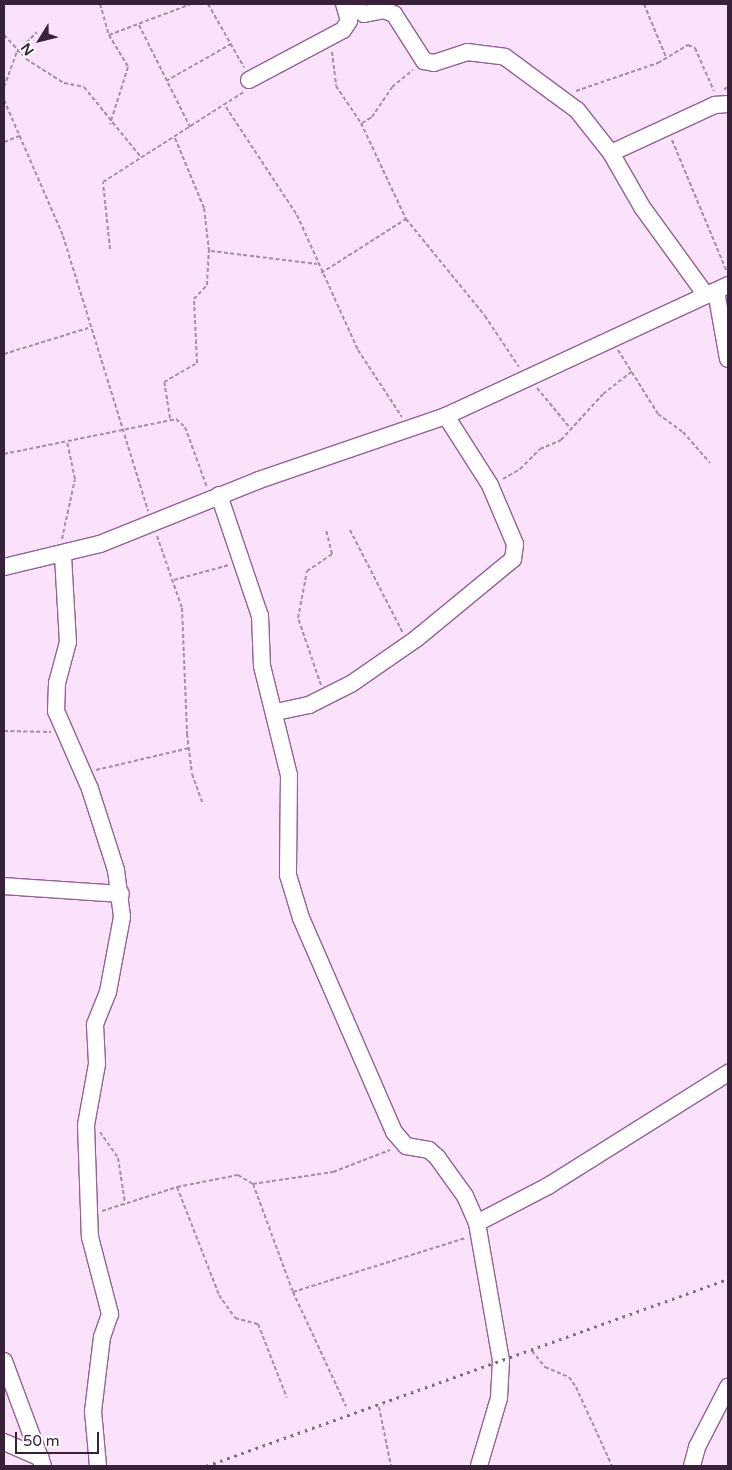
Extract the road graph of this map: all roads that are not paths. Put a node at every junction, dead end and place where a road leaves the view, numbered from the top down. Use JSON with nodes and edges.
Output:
{"nodes":[{"id":1,"x":344,"y":4,"type":"edge"},
{"id":2,"x":348,"y":4,"type":"edge"},
{"id":3,"x":250,"y":80,"type":"road end"},
{"id":4,"x":723,"y":102,"type":"edge"},
{"id":5,"x":611,"y":152,"type":"junction"},
{"id":6,"x":717,"y":290,"type":"edge"},
{"id":7,"x":728,"y":359,"type":"edge"},
{"id":8,"x":446,"y":416,"type":"junction"},
{"id":9,"x":215,"y":497,"type":"junction"},
{"id":10,"x":63,"y":556,"type":"junction"},
{"id":11,"x":4,"y":567,"type":"edge"},
{"id":12,"x":276,"y":712,"type":"junction"},
{"id":13,"x":4,"y":886,"type":"edge"},
{"id":14,"x":121,"y":894,"type":"junction"},
{"id":15,"x":728,"y":1073,"type":"edge"},
{"id":16,"x":478,"y":1228,"type":"junction"},
{"id":17,"x":4,"y":1361,"type":"edge"},
{"id":18,"x":728,"y":1387,"type":"edge"},
{"id":19,"x":4,"y":1442,"type":"edge"},
{"id":20,"x":44,"y":1461,"type":"edge"},
{"id":21,"x":98,"y":1466,"type":"edge"},
{"id":22,"x":479,"y":1466,"type":"edge"},
{"id":23,"x":692,"y":1466,"type":"edge"}],
"edges":[{"from":1,"to":3,"type":"street"},
{"from":2,"to":5,"type":"street"},
{"from":4,"to":5,"type":"street"},
{"from":5,"to":6,"type":"street"},
{"from":6,"to":7,"type":"street"},
{"from":6,"to":8,"type":"street"},
{"from":8,"to":9,"type":"street"},
{"from":8,"to":12,"type":"street"},
{"from":9,"to":10,"type":"street"},
{"from":9,"to":12,"type":"street"},
{"from":10,"to":11,"type":"street"},
{"from":10,"to":14,"type":"street"},
{"from":12,"to":16,"type":"street"},
{"from":13,"to":14,"type":"street"},
{"from":14,"to":21,"type":"street"},
{"from":15,"to":16,"type":"street"},
{"from":16,"to":22,"type":"street"},
{"from":17,"to":20,"type":"street"},
{"from":18,"to":23,"type":"street"},
{"from":19,"to":20,"type":"street"}]}
